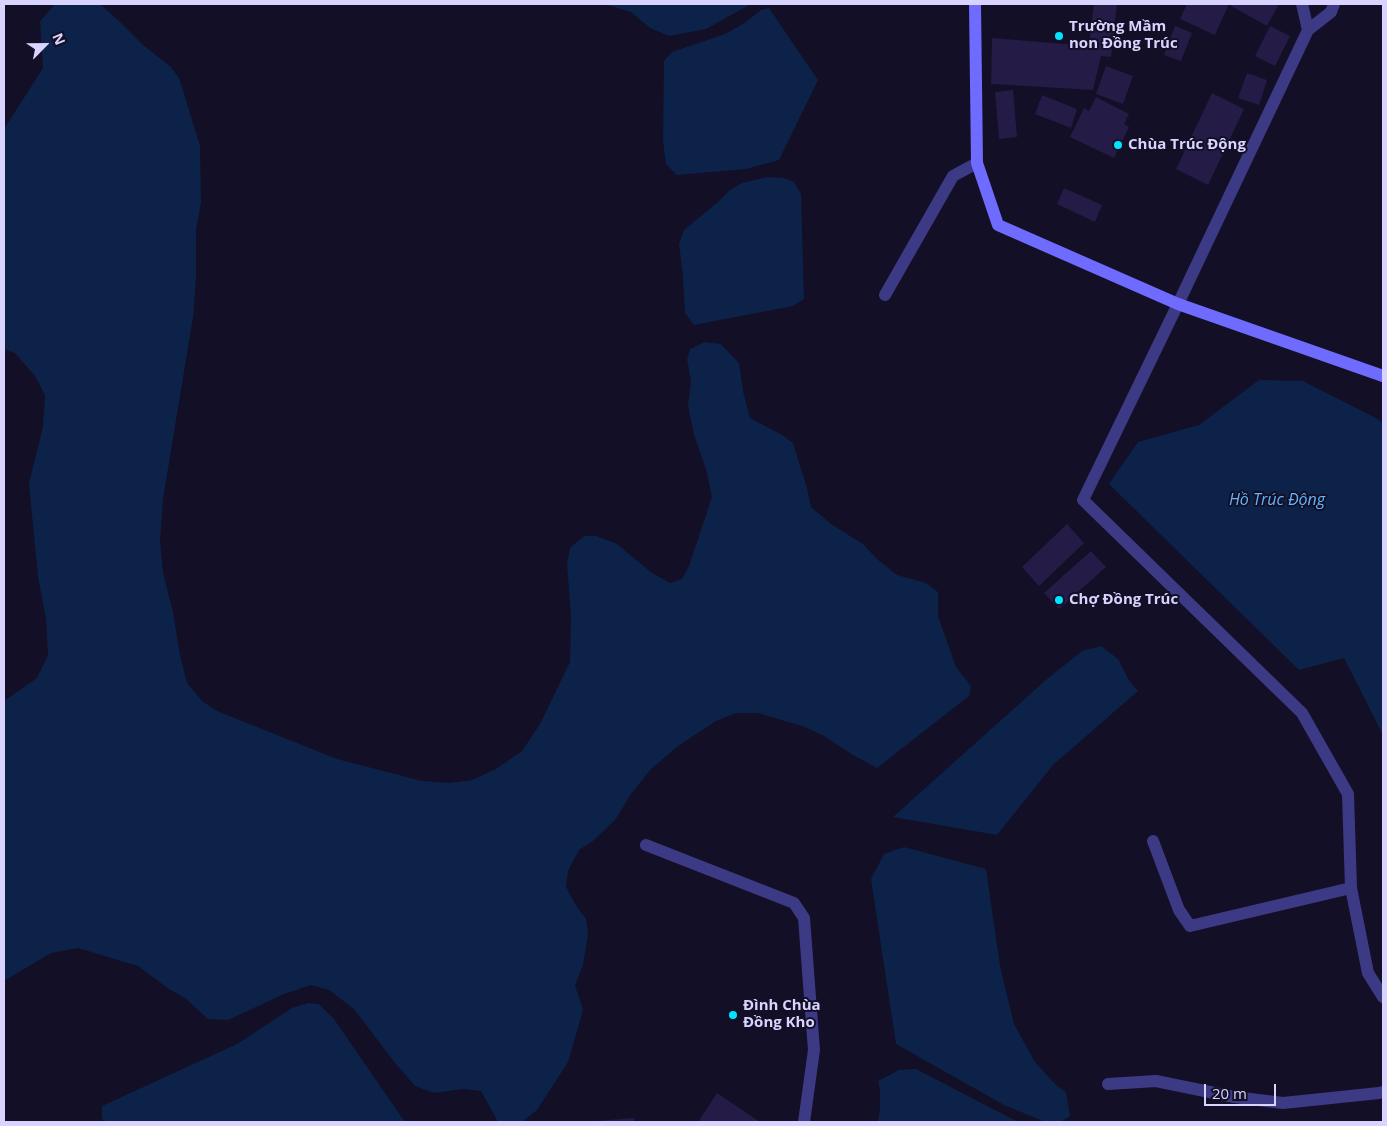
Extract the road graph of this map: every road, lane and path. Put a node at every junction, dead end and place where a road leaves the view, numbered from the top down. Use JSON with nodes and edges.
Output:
{"nodes":[{"id":1,"x":975,"y":4,"type":"edge"},
{"id":2,"x":1302,"y":4,"type":"edge"},
{"id":3,"x":1334,"y":4,"type":"edge"},
{"id":4,"x":1308,"y":30,"type":"junction"},
{"id":5,"x":978,"y":163,"type":"junction"},
{"id":6,"x":885,"y":295,"type":"dead end"},
{"id":7,"x":1178,"y":304,"type":"junction"},
{"id":8,"x":1383,"y":376,"type":"edge"},
{"id":9,"x":1153,"y":841,"type":"dead end"},
{"id":10,"x":646,"y":845,"type":"dead end"},
{"id":11,"x":1351,"y":888,"type":"junction"},
{"id":12,"x":1383,"y":998,"type":"edge"},
{"id":13,"x":1108,"y":1084,"type":"dead end"},
{"id":14,"x":1383,"y":1092,"type":"edge"},
{"id":15,"x":804,"y":1122,"type":"edge"}],
"edges":[{"from":1,"to":5,"type":"street"},
{"from":2,"to":4,"type":"street"},
{"from":3,"to":4,"type":"street"},
{"from":4,"to":7,"type":"street"},
{"from":5,"to":6,"type":"street"},
{"from":5,"to":7,"type":"street"},
{"from":7,"to":8,"type":"street"},
{"from":7,"to":11,"type":"street"},
{"from":9,"to":11,"type":"street"},
{"from":10,"to":15,"type":"street"},
{"from":11,"to":12,"type":"street"},
{"from":13,"to":14,"type":"street"}]}
